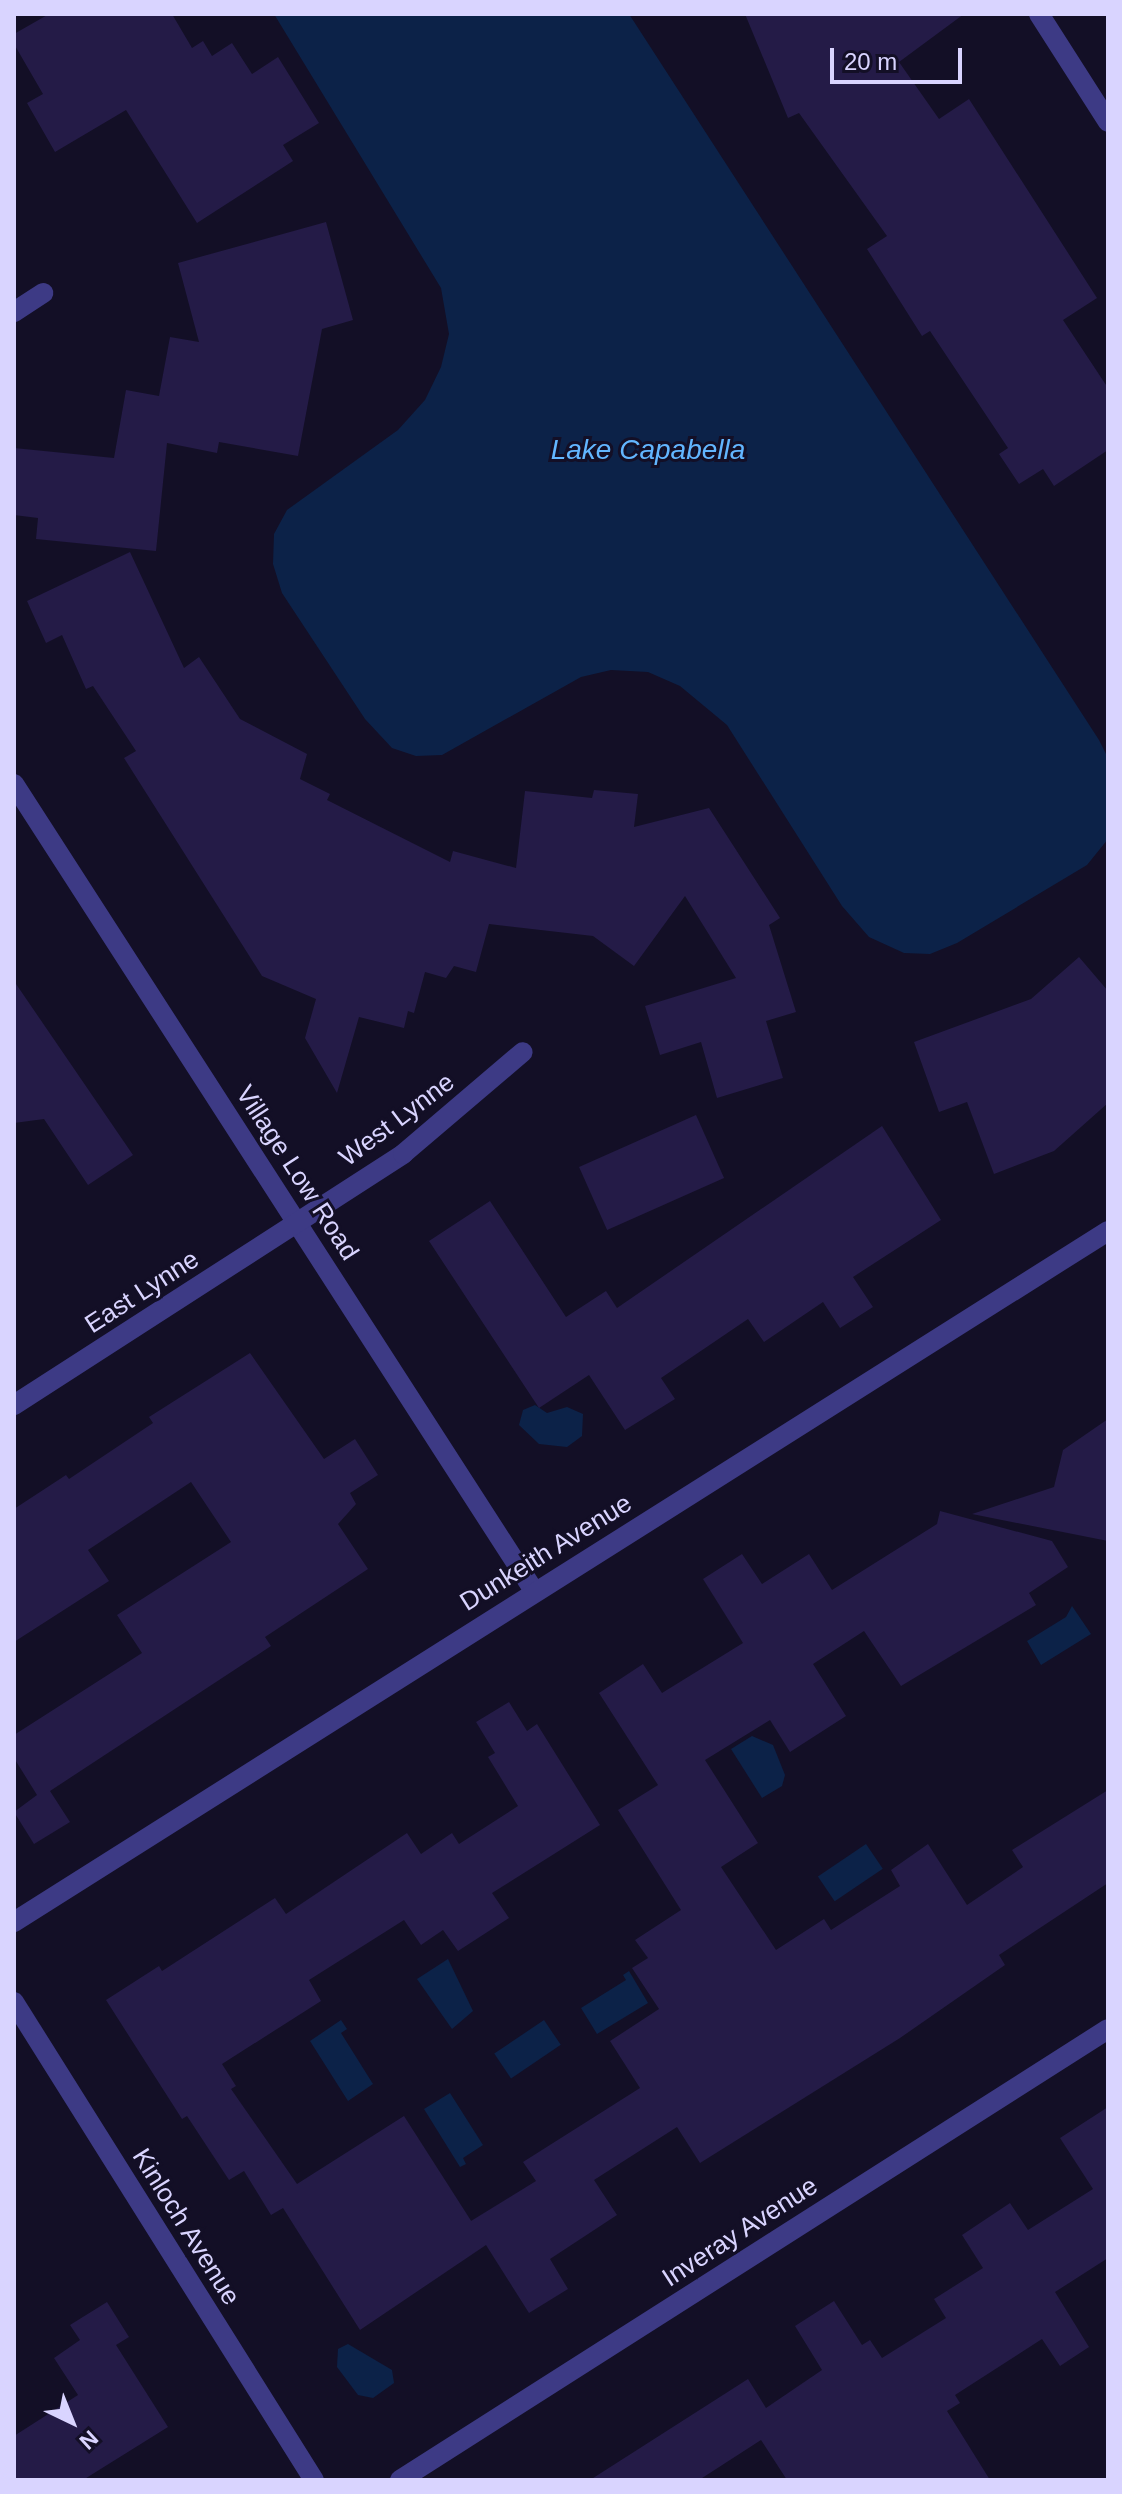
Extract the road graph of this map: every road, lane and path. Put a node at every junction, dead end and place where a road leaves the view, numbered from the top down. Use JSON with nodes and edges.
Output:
{"nodes":[{"id":1,"x":1039,"y":14,"type":"edge"},
{"id":2,"x":1108,"y":122,"type":"edge"},
{"id":3,"x":43,"y":293,"type":"dead end"},
{"id":4,"x":14,"y":312,"type":"edge"},
{"id":5,"x":14,"y":784,"type":"edge"},
{"id":6,"x":523,"y":1052,"type":"dead end"},
{"id":7,"x":297,"y":1222,"type":"junction"},
{"id":8,"x":1108,"y":1231,"type":"edge"},
{"id":9,"x":14,"y":1405,"type":"edge"},
{"id":10,"x":534,"y":1591,"type":"junction"},
{"id":11,"x":14,"y":1922,"type":"edge"},
{"id":12,"x":14,"y":2002,"type":"edge"},
{"id":13,"x":1108,"y":2029,"type":"edge"},
{"id":14,"x":314,"y":2480,"type":"edge"},
{"id":15,"x":400,"y":2480,"type":"edge"}],
"edges":[{"from":1,"to":2,"type":"street"},
{"from":3,"to":4,"type":"street"},
{"from":5,"to":7,"type":"street","name":"Village Low Road"},
{"from":6,"to":7,"type":"street","name":"West Lynne"},
{"from":7,"to":9,"type":"street","name":"East Lynne"},
{"from":7,"to":10,"type":"street","name":"Village Low Road"},
{"from":8,"to":10,"type":"street","name":"Dunkeith Avenue"},
{"from":10,"to":11,"type":"street","name":"Dunkeith Avenue"},
{"from":12,"to":14,"type":"street","name":"Kinloch Avenue"},
{"from":13,"to":15,"type":"street","name":"Inveray Avenue"}]}
